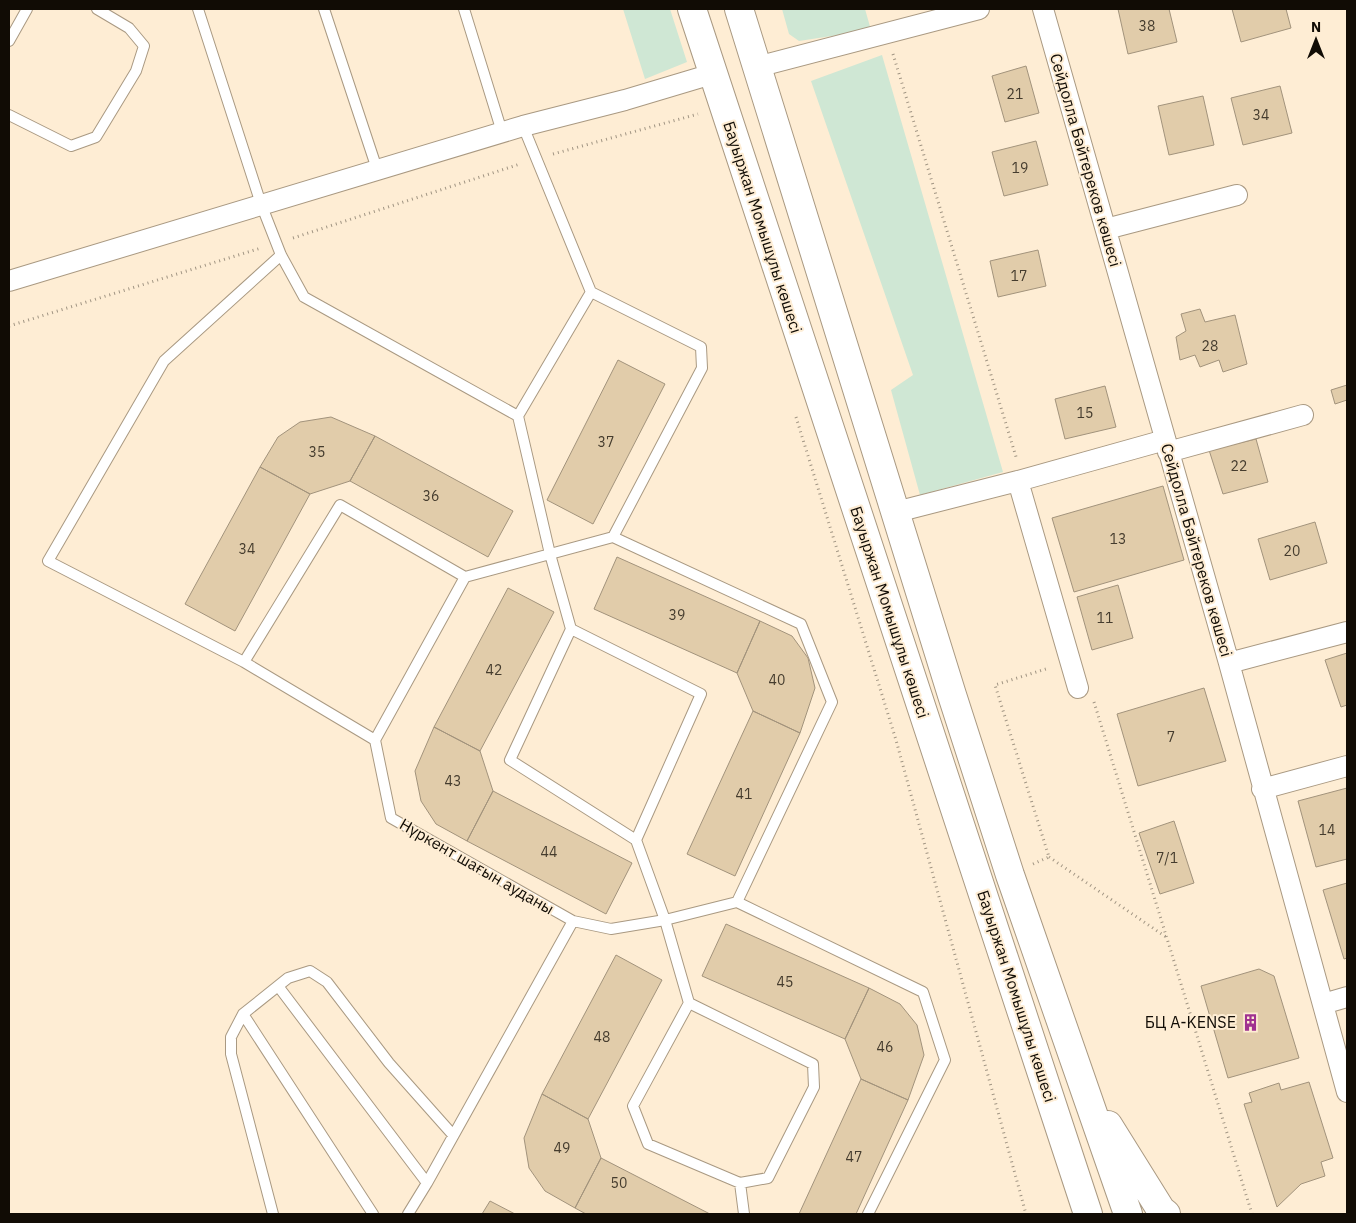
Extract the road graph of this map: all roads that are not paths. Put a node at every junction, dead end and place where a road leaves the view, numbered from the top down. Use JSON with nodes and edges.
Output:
{"nodes":[{"id":1,"x":27,"y":9,"type":"edge"},
{"id":2,"x":96,"y":9,"type":"edge"},
{"id":3,"x":198,"y":9,"type":"edge"},
{"id":4,"x":324,"y":9,"type":"edge"},
{"id":5,"x":464,"y":9,"type":"edge"},
{"id":6,"x":692,"y":9,"type":"edge"},
{"id":7,"x":739,"y":9,"type":"edge"},
{"id":8,"x":979,"y":9,"type":"edge"},
{"id":9,"x":1043,"y":9,"type":"edge"},
{"id":10,"x":9,"y":41,"type":"edge"},
{"id":11,"x":757,"y":67,"type":"junction"},
{"id":12,"x":712,"y":74,"type":"junction"},
{"id":13,"x":9,"y":115,"type":"edge"},
{"id":14,"x":523,"y":126,"type":"junction"},
{"id":15,"x":502,"y":132,"type":"junction"},
{"id":16,"x":377,"y":169,"type":"junction"},
{"id":17,"x":1237,"y":195,"type":"dead end"},
{"id":18,"x":261,"y":204,"type":"junction"},
{"id":19,"x":1106,"y":229,"type":"junction"},
{"id":20,"x":281,"y":255,"type":"junction"},
{"id":21,"x":9,"y":281,"type":"edge"},
{"id":22,"x":591,"y":292,"type":"junction"},
{"id":23,"x":1303,"y":415,"type":"dead end"},
{"id":24,"x":518,"y":416,"type":"junction"},
{"id":25,"x":1167,"y":446,"type":"junction"},
{"id":26,"x":1018,"y":481,"type":"junction"},
{"id":27,"x":896,"y":512,"type":"junction"},
{"id":28,"x":612,"y":536,"type":"junction"},
{"id":29,"x":550,"y":554,"type":"junction"},
{"id":30,"x":465,"y":577,"type":"junction"},
{"id":31,"x":571,"y":629,"type":"junction"},
{"id":32,"x":1347,"y":632,"type":"edge"},
{"id":33,"x":244,"y":662,"type":"junction"},
{"id":34,"x":1229,"y":662,"type":"junction"},
{"id":35,"x":1078,"y":688,"type":"dead end"},
{"id":36,"x":375,"y":740,"type":"junction"},
{"id":37,"x":1347,"y":766,"type":"edge"},
{"id":38,"x":1262,"y":789,"type":"junction"},
{"id":39,"x":636,"y":840,"type":"junction"},
{"id":40,"x":737,"y":902,"type":"junction"},
{"id":41,"x":665,"y":920,"type":"junction"},
{"id":42,"x":573,"y":921,"type":"junction"},
{"id":43,"x":278,"y":986,"type":"junction"},
{"id":44,"x":1347,"y":997,"type":"edge"},
{"id":45,"x":688,"y":1003,"type":"junction"},
{"id":46,"x":1323,"y":1004,"type":"junction"},
{"id":47,"x":243,"y":1014,"type":"junction"},
{"id":48,"x":1087,"y":1092,"type":"junction"},
{"id":49,"x":1347,"y":1092,"type":"edge"},
{"id":50,"x":1058,"y":1119,"type":"junction"},
{"id":51,"x":453,"y":1135,"type":"junction"},
{"id":52,"x":427,"y":1183,"type":"junction"},
{"id":53,"x":740,"y":1183,"type":"junction"},
{"id":54,"x":273,"y":1214,"type":"edge"},
{"id":55,"x":373,"y":1214,"type":"edge"},
{"id":56,"x":408,"y":1214,"type":"edge"},
{"id":57,"x":744,"y":1214,"type":"edge"},
{"id":58,"x":868,"y":1214,"type":"edge"},
{"id":59,"x":1068,"y":1214,"type":"edge"},
{"id":60,"x":1088,"y":1214,"type":"edge"},
{"id":61,"x":1128,"y":1214,"type":"edge"},
{"id":62,"x":1166,"y":1214,"type":"edge"}],
"edges":[{"from":1,"to":10,"type":"lane"},
{"from":2,"to":13,"type":"lane"},
{"from":3,"to":18,"type":"lane"},
{"from":4,"to":16,"type":"lane"},
{"from":5,"to":15,"type":"lane"},
{"from":6,"to":12,"type":"main road","name":"Бауыржан Момышұлы көшесі"},
{"from":7,"to":11,"type":"main road","name":"Бауыржан Момышұлы көшесі"},
{"from":8,"to":11,"type":"street"},
{"from":9,"to":19,"type":"street","name":"Сейдолла Бәйтереков көшесі"},
{"from":11,"to":27,"type":"main road","name":"Бауыржан Момышұлы көшесі"},
{"from":12,"to":14,"type":"street"},
{"from":12,"to":50,"type":"main road","name":"Бауыржан Момышұлы көшесі"},
{"from":14,"to":15,"type":"street"},
{"from":14,"to":22,"type":"lane"},
{"from":15,"to":16,"type":"street"},
{"from":16,"to":18,"type":"street"},
{"from":17,"to":19,"type":"street"},
{"from":18,"to":20,"type":"lane"},
{"from":18,"to":21,"type":"street"},
{"from":19,"to":25,"type":"street","name":"Сейдолла Бәйтереков көшесі"},
{"from":20,"to":24,"type":"lane"},
{"from":20,"to":33,"type":"lane"},
{"from":22,"to":24,"type":"lane"},
{"from":22,"to":28,"type":"lane"},
{"from":23,"to":25,"type":"street"},
{"from":24,"to":29,"type":"lane"},
{"from":25,"to":26,"type":"street"},
{"from":25,"to":34,"type":"street","name":"Сейдолла Бәйтереков көшесі"},
{"from":26,"to":27,"type":"street"},
{"from":26,"to":35,"type":"street"},
{"from":27,"to":48,"type":"main road","name":"Бауыржан Момышұлы көшесі"},
{"from":28,"to":29,"type":"lane"},
{"from":28,"to":40,"type":"lane"},
{"from":29,"to":30,"type":"lane"},
{"from":29,"to":31,"type":"lane"},
{"from":30,"to":33,"type":"lane"},
{"from":30,"to":36,"type":"lane"},
{"from":31,"to":39,"type":"lane"},
{"from":31,"to":39,"type":"lane"},
{"from":32,"to":34,"type":"street"},
{"from":33,"to":36,"type":"lane"},
{"from":34,"to":38,"type":"street","name":"Сейдолла Бәйтереков көшесі"},
{"from":36,"to":42,"type":"lane","name":"Нүркент шағын ауданы"},
{"from":37,"to":38,"type":"street"},
{"from":38,"to":46,"type":"street","name":"Сейдолла Бәйтереков көшесі"},
{"from":39,"to":41,"type":"lane"},
{"from":40,"to":41,"type":"lane"},
{"from":40,"to":58,"type":"lane"},
{"from":41,"to":42,"type":"lane"},
{"from":41,"to":45,"type":"lane"},
{"from":42,"to":51,"type":"lane","name":"Нүркент шағын ауданы"},
{"from":43,"to":47,"type":"lane"},
{"from":43,"to":51,"type":"lane"},
{"from":43,"to":52,"type":"lane"},
{"from":44,"to":46,"type":"street"},
{"from":45,"to":53,"type":"lane"},
{"from":45,"to":53,"type":"lane"},
{"from":46,"to":49,"type":"street","name":"Сейдолла Бәйтереков көшесі"},
{"from":47,"to":54,"type":"lane"},
{"from":47,"to":55,"type":"lane"},
{"from":48,"to":61,"type":"main road","name":"Бауыржан Момышұлы көшесі"},
{"from":48,"to":62,"type":"main road"},
{"from":50,"to":59,"type":"main road"},
{"from":50,"to":60,"type":"main road","name":"Бауыржан Момышұлы көшесі"},
{"from":51,"to":52,"type":"lane","name":"Нүркент шағын ауданы"},
{"from":52,"to":56,"type":"lane","name":"Нүркент шағын ауданы"},
{"from":53,"to":57,"type":"lane"}]}
